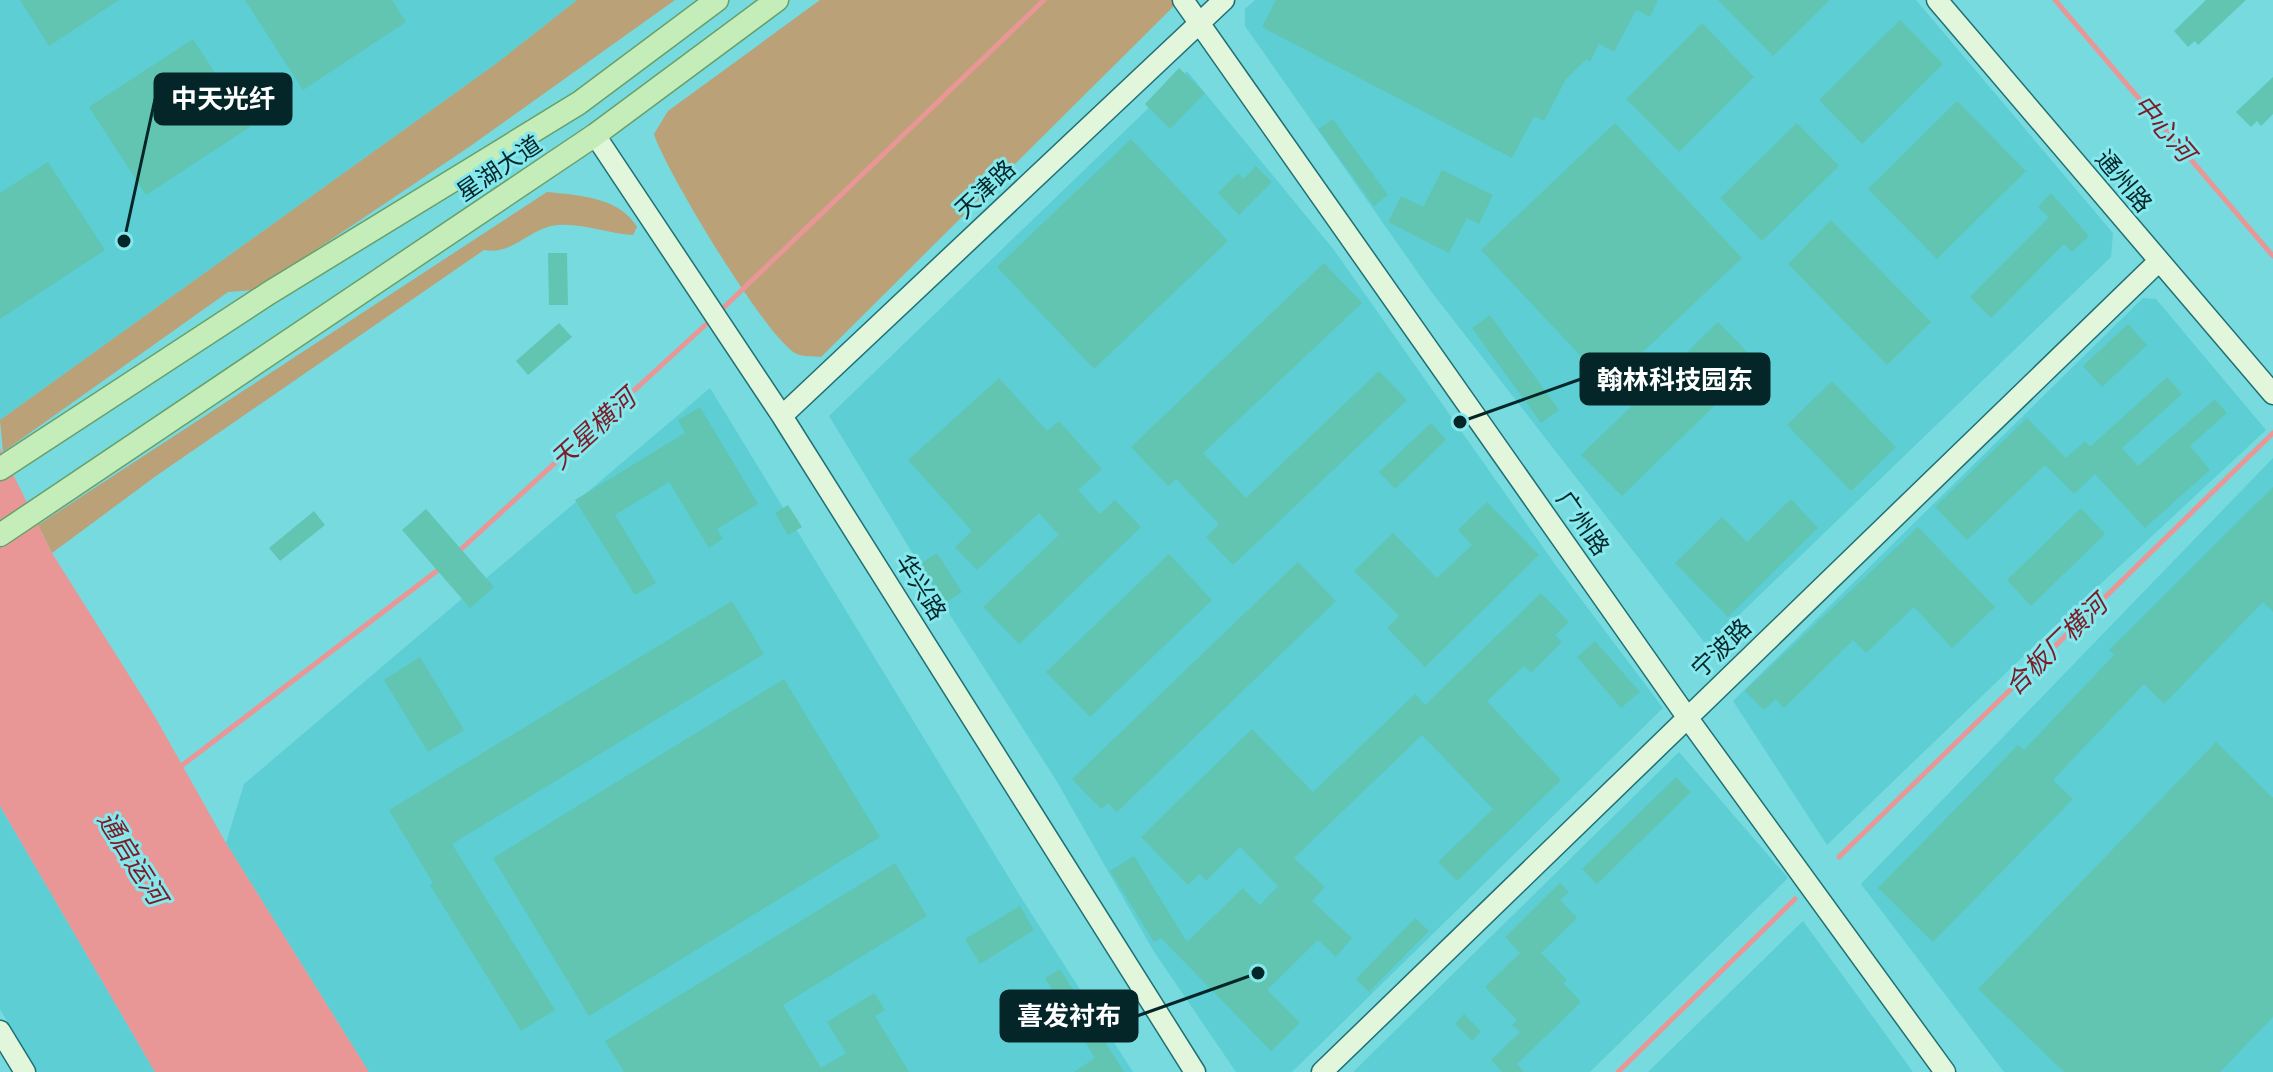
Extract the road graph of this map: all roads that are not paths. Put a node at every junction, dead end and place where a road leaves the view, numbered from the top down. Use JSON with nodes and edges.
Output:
{"nodes":[{"id":1,"x":717,"y":0,"type":"edge"},
{"id":2,"x":777,"y":0,"type":"edge"},
{"id":3,"x":1183,"y":0,"type":"edge"},
{"id":4,"x":1224,"y":0,"type":"edge"},
{"id":5,"x":1937,"y":0,"type":"edge"},
{"id":6,"x":1200,"y":23,"type":"junction"},
{"id":7,"x":595,"y":135,"type":"junction"},
{"id":8,"x":2158,"y":262,"type":"junction"},
{"id":9,"x":2273,"y":394,"type":"edge"},
{"id":10,"x":782,"y":416,"type":"junction"},
{"id":11,"x":0,"y":469,"type":"edge"},
{"id":12,"x":0,"y":535,"type":"edge"},
{"id":13,"x":1687,"y":717,"type":"junction"},
{"id":14,"x":0,"y":1031,"type":"edge"},
{"id":15,"x":25,"y":1072,"type":"edge"},
{"id":16,"x":1195,"y":1072,"type":"edge"},
{"id":17,"x":1322,"y":1072,"type":"edge"},
{"id":18,"x":1945,"y":1072,"type":"edge"}],
"edges":[{"from":1,"to":11,"type":"main road","name":"星湖大道"},
{"from":2,"to":7,"type":"main road","name":"星湖大道"},
{"from":3,"to":6,"type":"street","name":"广州路"},
{"from":4,"to":6,"type":"street","name":"天津路"},
{"from":5,"to":8,"type":"street","name":"通州路"},
{"from":6,"to":10,"type":"street","name":"天津路"},
{"from":6,"to":13,"type":"street","name":"广州路"},
{"from":7,"to":10,"type":"street","name":"华兴路"},
{"from":7,"to":12,"type":"main road","name":"星湖大道"},
{"from":8,"to":9,"type":"street","name":"通州路"},
{"from":8,"to":13,"type":"street","name":"宁波路"},
{"from":10,"to":16,"type":"street","name":"华兴路"},
{"from":13,"to":17,"type":"street","name":"宁波路"},
{"from":13,"to":18,"type":"street","name":"广州路"},
{"from":14,"to":15,"type":"street"}]}
